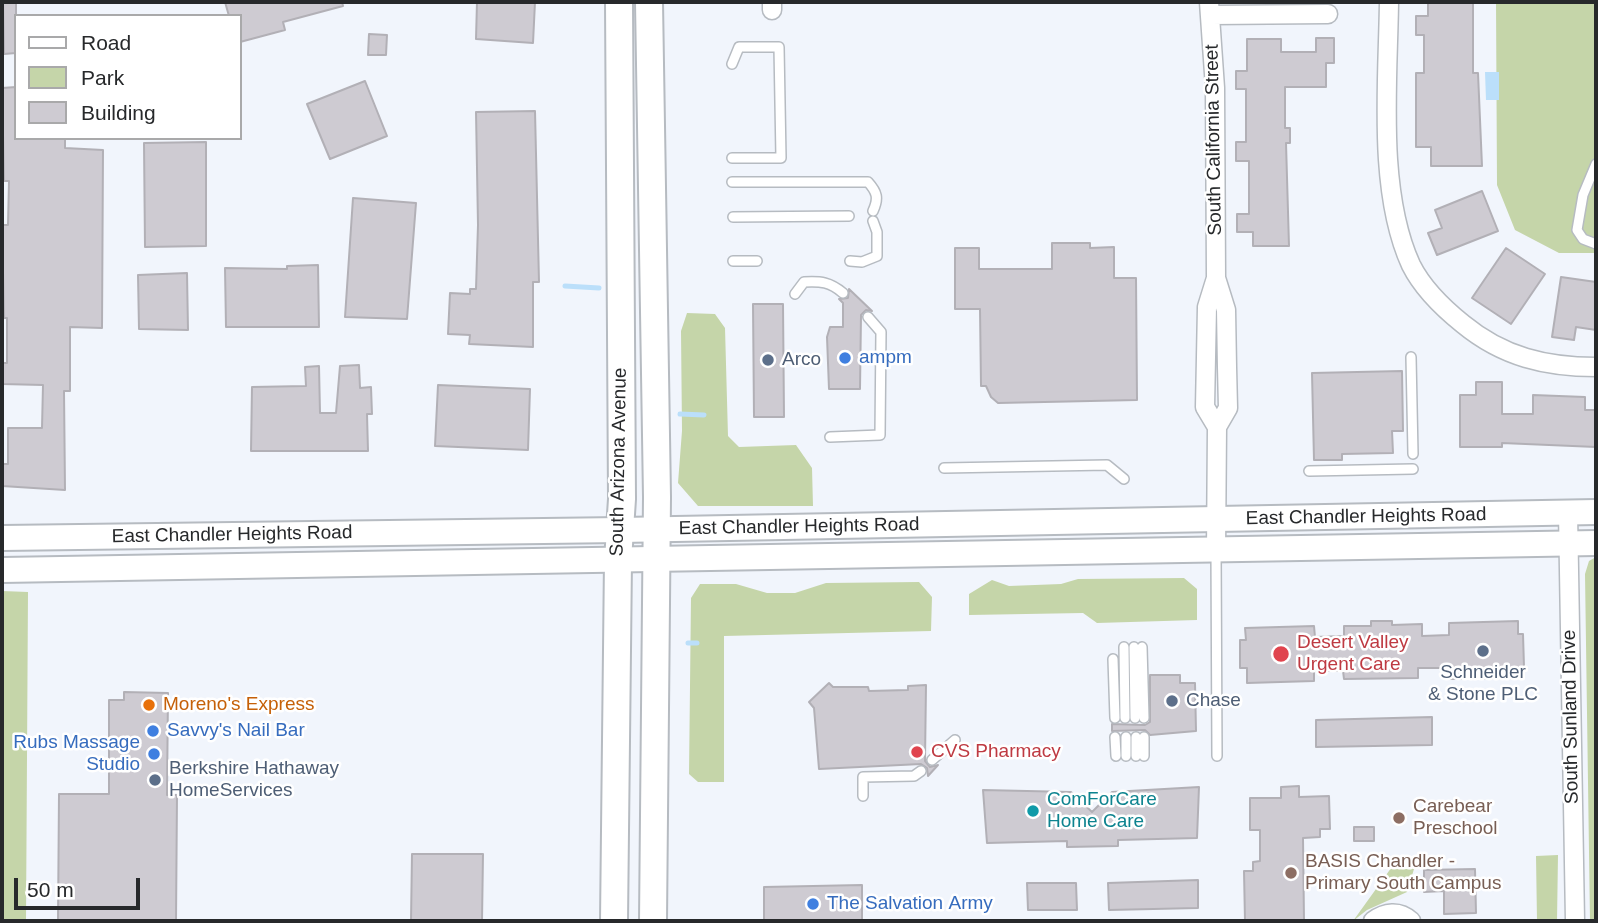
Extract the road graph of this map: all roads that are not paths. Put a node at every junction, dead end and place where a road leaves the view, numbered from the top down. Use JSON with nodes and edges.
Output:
{"nodes":[{"id":1,"x":619,"y":2,"type":"edge"},
{"id":2,"x":649,"y":2,"type":"edge"},
{"id":3,"x":1389,"y":2,"type":"edge"},
{"id":4,"x":1210,"y":8,"type":"edge"},
{"id":5,"x":1328,"y":14,"type":"dead end"},
{"id":6,"x":620,"y":63,"type":"junction"},
{"id":7,"x":650,"y":63,"type":"junction"},
{"id":8,"x":732,"y":64,"type":"dead end"},
{"id":9,"x":732,"y":158,"type":"dead end"},
{"id":10,"x":1596,"y":164,"type":"edge"},
{"id":11,"x":732,"y":182,"type":"dead end"},
{"id":12,"x":849,"y":216,"type":"dead end"},
{"id":13,"x":733,"y":217,"type":"dead end"},
{"id":14,"x":1596,"y":244,"type":"edge"},
{"id":15,"x":733,"y":261,"type":"dead end"},
{"id":16,"x":757,"y":261,"type":"dead end"},
{"id":17,"x":850,"y":261,"type":"dead end"},
{"id":18,"x":1216,"y":278,"type":"junction"},
{"id":19,"x":844,"y":293,"type":"dead end"},
{"id":20,"x":795,"y":294,"type":"dead end"},
{"id":21,"x":868,"y":317,"type":"dead end"},
{"id":22,"x":1411,"y":357,"type":"dead end"},
{"id":23,"x":1205,"y":367,"type":"junction"},
{"id":24,"x":1227,"y":367,"type":"junction"},
{"id":25,"x":1596,"y":367,"type":"edge"},
{"id":26,"x":1217,"y":427,"type":"junction"},
{"id":27,"x":830,"y":437,"type":"dead end"},
{"id":28,"x":1413,"y":454,"type":"dead end"},
{"id":29,"x":944,"y":468,"type":"dead end"},
{"id":30,"x":1413,"y":469,"type":"dead end"},
{"id":31,"x":1309,"y":471,"type":"dead end"},
{"id":32,"x":1124,"y":479,"type":"dead end"},
{"id":33,"x":1568,"y":512,"type":"junction"},
{"id":34,"x":1596,"y":512,"type":"edge"},
{"id":35,"x":1217,"y":520,"type":"junction"},
{"id":36,"x":1124,"y":522,"type":"junction"},
{"id":37,"x":621,"y":530,"type":"junction"},
{"id":38,"x":657,"y":530,"type":"junction"},
{"id":39,"x":2,"y":538,"type":"edge"},
{"id":40,"x":1596,"y":543,"type":"edge"},
{"id":41,"x":1568,"y":544,"type":"junction"},
{"id":42,"x":1216,"y":551,"type":"junction"},
{"id":43,"x":1125,"y":552,"type":"junction"},
{"id":44,"x":656,"y":559,"type":"junction"},
{"id":45,"x":618,"y":560,"type":"junction"},
{"id":46,"x":2,"y":570,"type":"edge"},
{"id":47,"x":1113,"y":659,"type":"dead end"},
{"id":48,"x":1130,"y":718,"type":"junction"},
{"id":49,"x":955,"y":740,"type":"dead end"},
{"id":50,"x":1131,"y":756,"type":"joint"},
{"id":51,"x":1217,"y":756,"type":"dead end"},
{"id":52,"x":932,"y":761,"type":"dead end"},
{"id":53,"x":921,"y":771,"type":"dead end"},
{"id":54,"x":863,"y":796,"type":"dead end"},
{"id":55,"x":614,"y":921,"type":"edge"},
{"id":56,"x":653,"y":921,"type":"edge"},
{"id":57,"x":1373,"y":921,"type":"edge"},
{"id":58,"x":1411,"y":921,"type":"edge"},
{"id":59,"x":1575,"y":921,"type":"edge"}],
"edges":[{"from":1,"to":6,"type":"main road","name":"South Arizona Avenue"},
{"from":2,"to":7,"type":"main road","name":"South Arizona Avenue"},
{"from":3,"to":25,"type":"street"},
{"from":4,"to":5,"type":"street"},
{"from":4,"to":18,"type":"street","name":"South California Street"},
{"from":6,"to":7,"type":"main road"},
{"from":6,"to":37,"type":"main road","name":"South Arizona Avenue"},
{"from":7,"to":38,"type":"main road","name":"South Arizona Avenue"},
{"from":8,"to":9,"type":"lane"},
{"from":10,"to":14,"type":"lane"},
{"from":11,"to":17,"type":"lane"},
{"from":12,"to":13,"type":"lane"},
{"from":15,"to":16,"type":"lane"},
{"from":18,"to":23,"type":"street","name":"South California Street"},
{"from":18,"to":24,"type":"street","name":"South California Street"},
{"from":19,"to":20,"type":"lane"},
{"from":21,"to":27,"type":"lane"},
{"from":22,"to":28,"type":"lane"},
{"from":23,"to":24,"type":"street"},
{"from":23,"to":26,"type":"street","name":"South California Street"},
{"from":24,"to":26,"type":"street","name":"South California Street"},
{"from":26,"to":35,"type":"street","name":"South California Street"},
{"from":29,"to":32,"type":"lane"},
{"from":30,"to":31,"type":"lane"},
{"from":33,"to":34,"type":"main road","name":"East Chandler Heights Road"},
{"from":33,"to":35,"type":"main road","name":"East Chandler Heights Road"},
{"from":33,"to":41,"type":"street","name":"South Sunland Drive"},
{"from":35,"to":36,"type":"main road","name":"East Chandler Heights Road"},
{"from":35,"to":42,"type":"street","name":"South California Street"},
{"from":36,"to":38,"type":"main road","name":"East Chandler Heights Road"},
{"from":36,"to":43,"type":"main road"},
{"from":37,"to":38,"type":"main road","name":"East Chandler Heights Road"},
{"from":37,"to":39,"type":"main road","name":"East Chandler Heights Road"},
{"from":37,"to":45,"type":"main road","name":"South Arizona Avenue"},
{"from":38,"to":44,"type":"main road","name":"South Arizona Avenue"},
{"from":40,"to":41,"type":"main road","name":"East Chandler Heights Road"},
{"from":41,"to":42,"type":"main road","name":"East Chandler Heights Road"},
{"from":41,"to":59,"type":"street","name":"South Sunland Drive"},
{"from":42,"to":43,"type":"main road","name":"East Chandler Heights Road"},
{"from":42,"to":51,"type":"lane"},
{"from":43,"to":44,"type":"main road","name":"East Chandler Heights Road"},
{"from":44,"to":45,"type":"main road","name":"East Chandler Heights Road"},
{"from":44,"to":56,"type":"main road","name":"South Arizona Avenue"},
{"from":45,"to":46,"type":"main road","name":"East Chandler Heights Road"},
{"from":45,"to":55,"type":"main road","name":"South Arizona Avenue"},
{"from":47,"to":48,"type":"lane"},
{"from":48,"to":48,"type":"lane"},
{"from":49,"to":52,"type":"lane"},
{"from":50,"to":50,"type":"lane"},
{"from":53,"to":54,"type":"lane"},
{"from":57,"to":58,"type":"street"}]}
